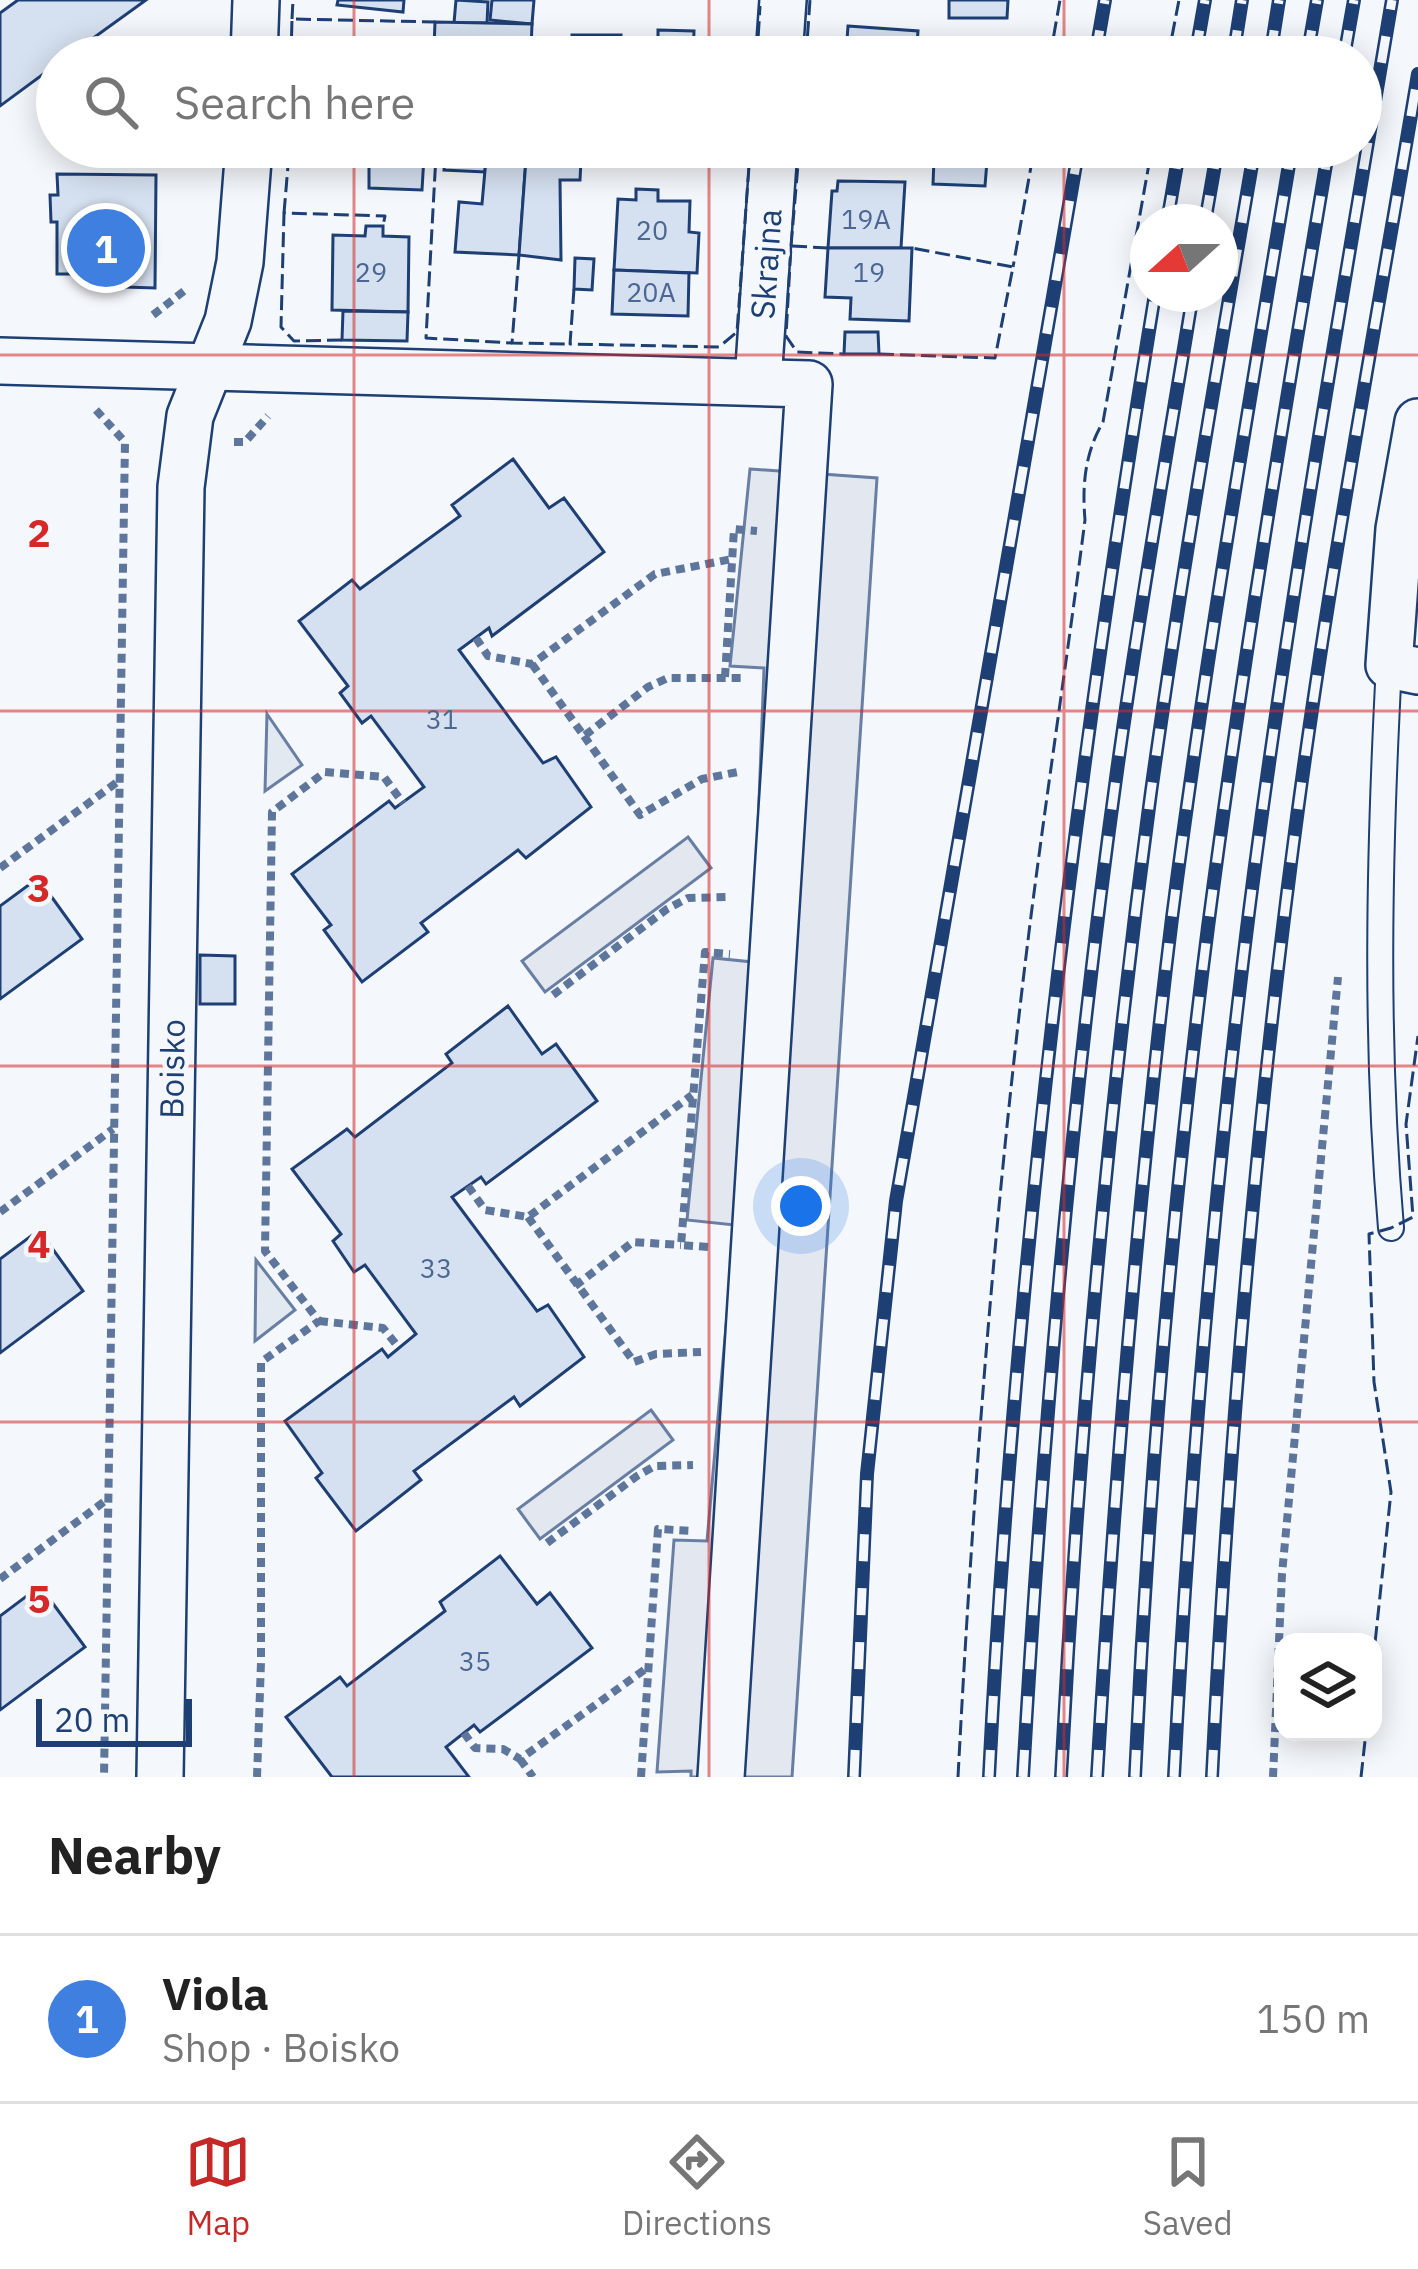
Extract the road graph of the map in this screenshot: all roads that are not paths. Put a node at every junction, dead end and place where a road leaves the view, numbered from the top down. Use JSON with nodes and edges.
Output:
{"nodes":[{"id":1,"x":256,"y":0,"type":"edge"},
{"id":2,"x":783,"y":0,"type":"edge"},
{"id":3,"x":255,"y":36,"type":"edge"},
{"id":4,"x":780,"y":36,"type":"edge"},
{"id":5,"x":247,"y":168,"type":"edge"},
{"id":6,"x":772,"y":168,"type":"edge"},
{"id":7,"x":0,"y":361,"type":"edge"},
{"id":8,"x":210,"y":366,"type":"junction"},
{"id":9,"x":758,"y":381,"type":"junction"},
{"id":10,"x":1418,"y":422,"type":"edge"},
{"id":11,"x":1404,"y":668,"type":"edge"},
{"id":12,"x":1391,"y":1228,"type":"dead end"},
{"id":13,"x":160,"y":1777,"type":"edge"},
{"id":14,"x":721,"y":1777,"type":"edge"}],
"edges":[{"from":1,"to":3,"type":"street"},
{"from":2,"to":4,"type":"street"},
{"from":5,"to":8,"type":"street","name":"Boisko"},
{"from":6,"to":9,"type":"street","name":"Skrajna"},
{"from":7,"to":8,"type":"street"},
{"from":8,"to":9,"type":"street"},
{"from":8,"to":13,"type":"street","name":"Boisko"},
{"from":9,"to":14,"type":"street"},
{"from":10,"to":11,"type":"street"},
{"from":11,"to":12,"type":"lane"}]}
